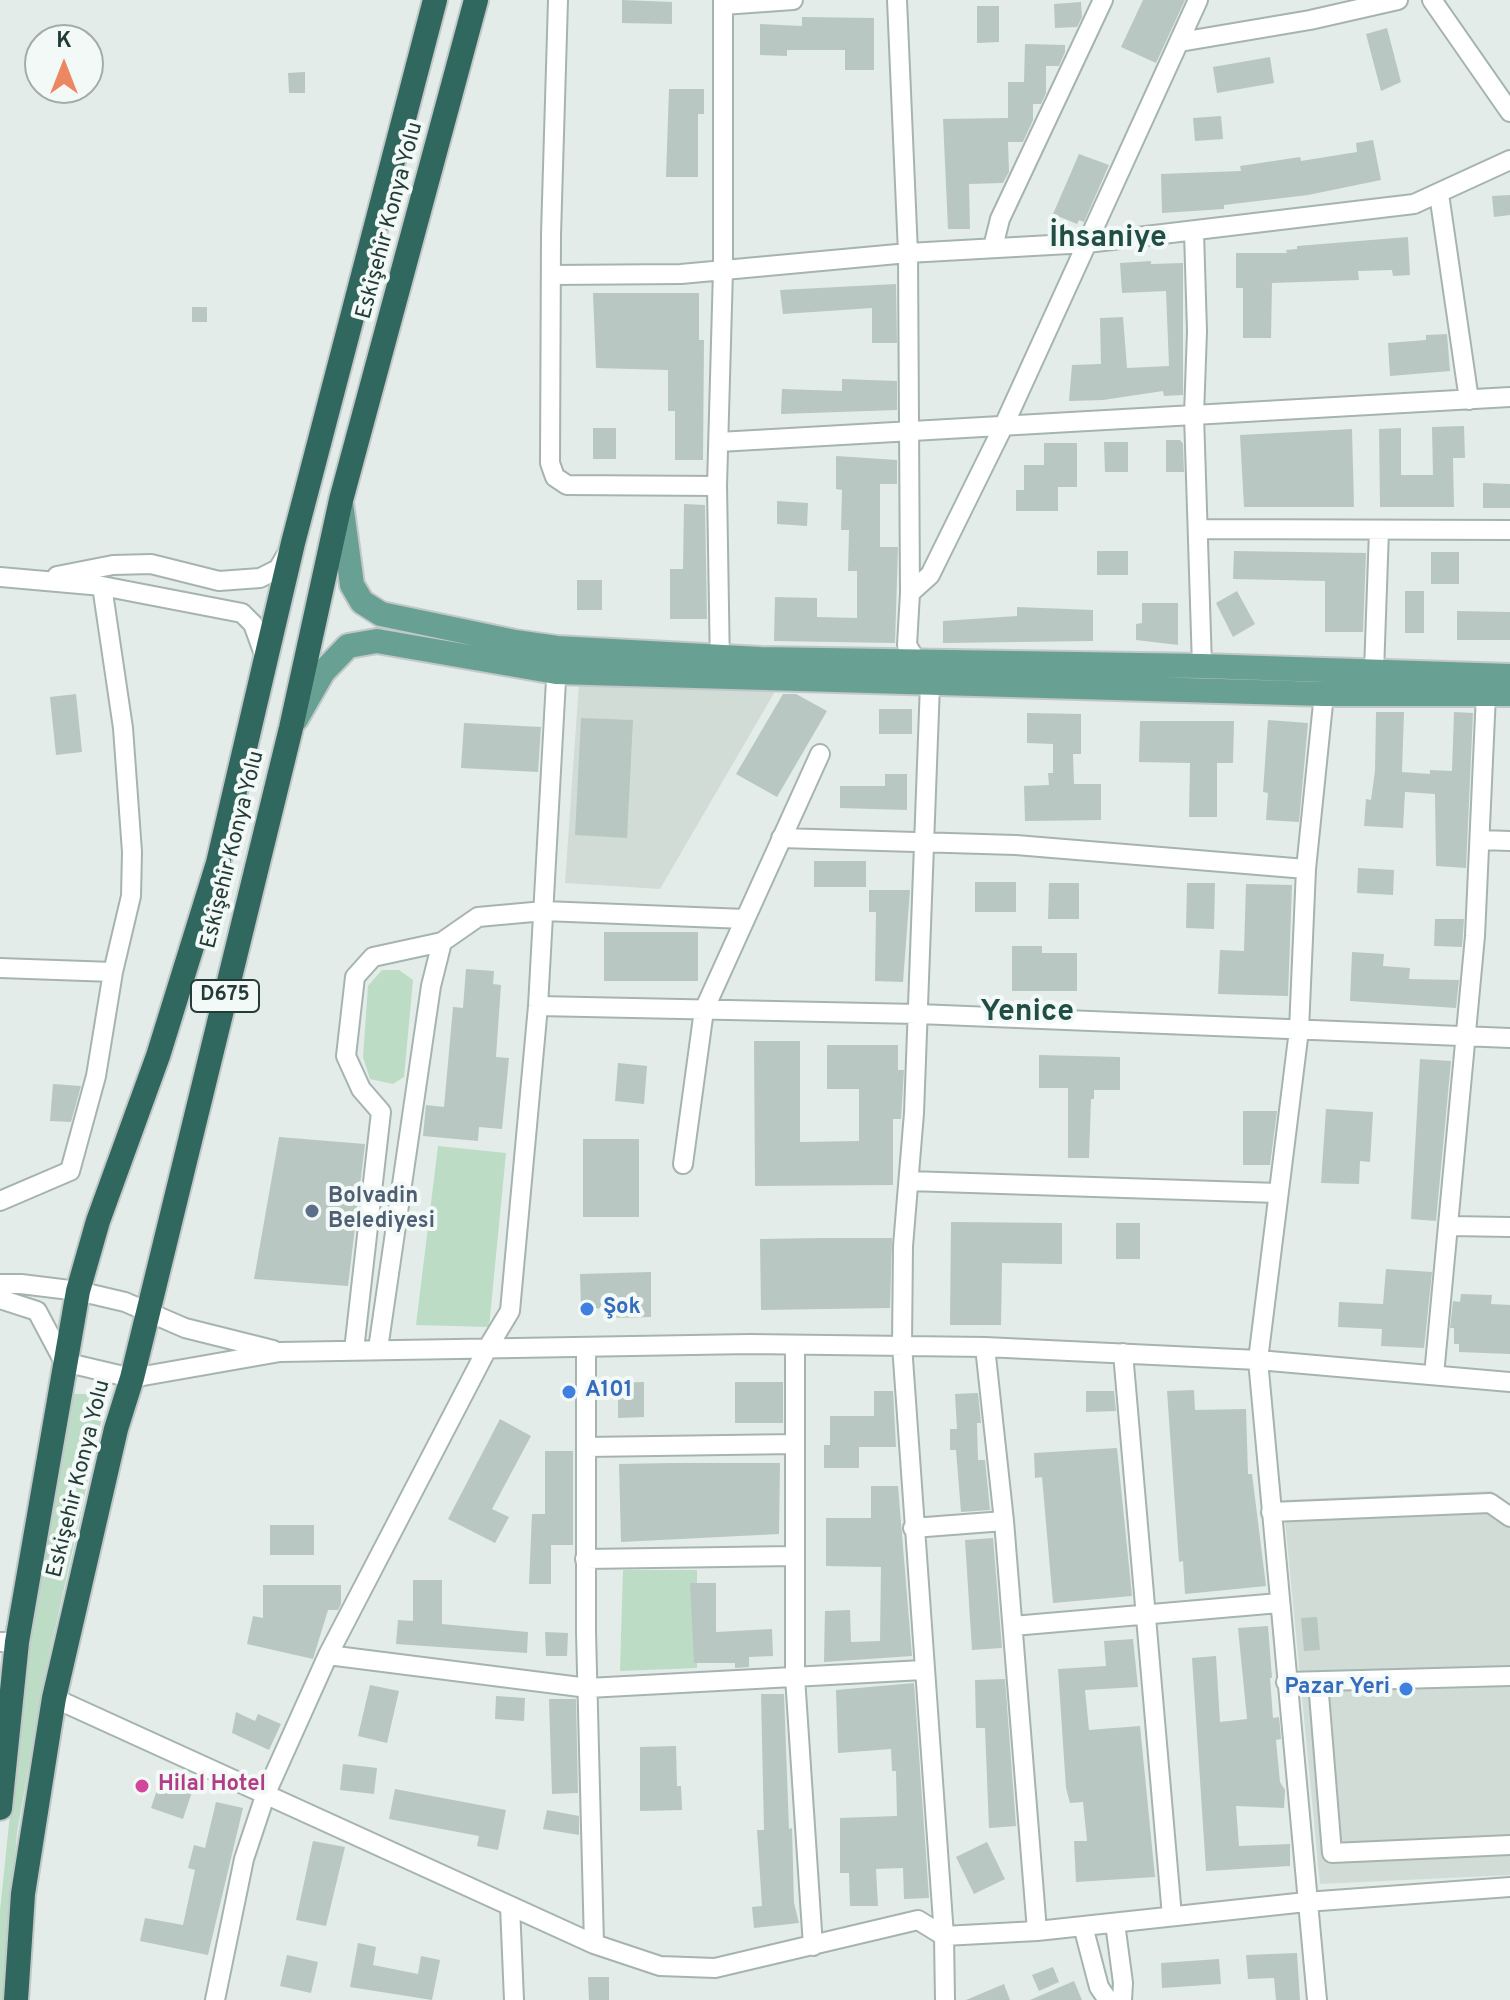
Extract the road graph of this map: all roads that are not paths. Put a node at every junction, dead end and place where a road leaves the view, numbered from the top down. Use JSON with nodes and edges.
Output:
{"nodes":[{"id":1,"x":435,"y":0,"type":"edge"},
{"id":2,"x":476,"y":0,"type":"edge"},
{"id":3,"x":558,"y":0,"type":"edge"},
{"id":4,"x":793,"y":0,"type":"edge"},
{"id":5,"x":897,"y":0,"type":"edge"},
{"id":6,"x":1103,"y":0,"type":"edge"},
{"id":7,"x":1198,"y":0,"type":"edge"},
{"id":8,"x":1398,"y":0,"type":"edge"},
{"id":9,"x":1432,"y":0,"type":"edge"},
{"id":10,"x":723,"y":2,"type":"edge"},
{"id":11,"x":1180,"y":42,"type":"junction"},
{"id":12,"x":1510,"y":112,"type":"edge"},
{"id":13,"x":1510,"y":160,"type":"edge"},
{"id":14,"x":1439,"y":194,"type":"junction"},
{"id":15,"x":1194,"y":232,"type":"junction"},
{"id":16,"x":1087,"y":243,"type":"junction"},
{"id":17,"x":993,"y":247,"type":"junction"},
{"id":18,"x":908,"y":253,"type":"junction"},
{"id":19,"x":723,"y":270,"type":"junction"},
{"id":20,"x":552,"y":275,"type":"junction"},
{"id":21,"x":1510,"y":397,"type":"edge"},
{"id":22,"x":1469,"y":400,"type":"junction"},
{"id":23,"x":1194,"y":415,"type":"junction"},
{"id":24,"x":1004,"y":425,"type":"junction"},
{"id":25,"x":909,"y":431,"type":"junction"},
{"id":26,"x":719,"y":442,"type":"junction"},
{"id":27,"x":717,"y":486,"type":"junction"},
{"id":28,"x":341,"y":500,"type":"junction"},
{"id":29,"x":1200,"y":529,"type":"junction"},
{"id":30,"x":1379,"y":530,"type":"junction"},
{"id":31,"x":1510,"y":530,"type":"edge"},
{"id":32,"x":293,"y":543,"type":"junction"},
{"id":33,"x":0,"y":577,"type":"edge"},
{"id":34,"x":34,"y":580,"type":"junction"},
{"id":35,"x":102,"y":586,"type":"junction"},
{"id":36,"x":910,"y":593,"type":"junction"},
{"id":37,"x":265,"y":657,"type":"junction"},
{"id":38,"x":557,"y":660,"type":"junction"},
{"id":39,"x":915,"y":663,"type":"junction"},
{"id":40,"x":1202,"y":666,"type":"junction"},
{"id":41,"x":720,"y":668,"type":"junction"},
{"id":42,"x":1374,"y":672,"type":"junction"},
{"id":43,"x":1510,"y":676,"type":"edge"},
{"id":44,"x":930,"y":684,"type":"junction"},
{"id":45,"x":1324,"y":694,"type":"junction"},
{"id":46,"x":1498,"y":694,"type":"edge"},
{"id":47,"x":291,"y":728,"type":"junction"},
{"id":48,"x":820,"y":754,"type":"dead end"},
{"id":49,"x":781,"y":838,"type":"junction"},
{"id":50,"x":1481,"y":840,"type":"junction"},
{"id":51,"x":1510,"y":841,"type":"edge"},
{"id":52,"x":925,"y":842,"type":"junction"},
{"id":53,"x":1306,"y":869,"type":"junction"},
{"id":54,"x":544,"y":911,"type":"junction"},
{"id":55,"x":745,"y":919,"type":"junction"},
{"id":56,"x":442,"y":942,"type":"junction"},
{"id":57,"x":0,"y":968,"type":"edge"},
{"id":58,"x":113,"y":972,"type":"junction"},
{"id":59,"x":538,"y":1006,"type":"junction"},
{"id":60,"x":704,"y":1010,"type":"junction"},
{"id":61,"x":918,"y":1014,"type":"junction"},
{"id":62,"x":1299,"y":1030,"type":"junction"},
{"id":63,"x":1466,"y":1038,"type":"junction"},
{"id":64,"x":1510,"y":1038,"type":"edge"},
{"id":65,"x":683,"y":1164,"type":"dead end"},
{"id":66,"x":909,"y":1181,"type":"junction"},
{"id":67,"x":1278,"y":1193,"type":"junction"},
{"id":68,"x":0,"y":1201,"type":"edge"},
{"id":69,"x":1450,"y":1226,"type":"junction"},
{"id":70,"x":1510,"y":1227,"type":"edge"},
{"id":71,"x":0,"y":1284,"type":"edge"},
{"id":72,"x":78,"y":1291,"type":"junction"},
{"id":73,"x":0,"y":1299,"type":"edge"},
{"id":74,"x":147,"y":1313,"type":"junction"},
{"id":75,"x":795,"y":1345,"type":"junction"},
{"id":76,"x":902,"y":1345,"type":"junction"},
{"id":77,"x":985,"y":1347,"type":"junction"},
{"id":78,"x":586,"y":1348,"type":"junction"},
{"id":79,"x":378,"y":1349,"type":"junction"},
{"id":80,"x":487,"y":1349,"type":"junction"},
{"id":81,"x":354,"y":1350,"type":"junction"},
{"id":82,"x":280,"y":1352,"type":"junction"},
{"id":83,"x":1123,"y":1353,"type":"junction"},
{"id":84,"x":1258,"y":1360,"type":"junction"},
{"id":85,"x":64,"y":1362,"type":"junction"},
{"id":86,"x":1434,"y":1375,"type":"junction"},
{"id":87,"x":132,"y":1378,"type":"junction"},
{"id":88,"x":1510,"y":1382,"type":"edge"},
{"id":89,"x":795,"y":1444,"type":"junction"},
{"id":90,"x":586,"y":1447,"type":"junction"},
{"id":91,"x":1271,"y":1512,"type":"junction"},
{"id":92,"x":1510,"y":1517,"type":"edge"},
{"id":93,"x":1004,"y":1521,"type":"junction"},
{"id":94,"x":913,"y":1528,"type":"junction"},
{"id":95,"x":794,"y":1556,"type":"junction"},
{"id":96,"x":585,"y":1559,"type":"junction"},
{"id":97,"x":1279,"y":1603,"type":"junction"},
{"id":98,"x":1144,"y":1616,"type":"junction"},
{"id":99,"x":1013,"y":1626,"type":"junction"},
{"id":100,"x":8,"y":1642,"type":"edge"},
{"id":101,"x":328,"y":1655,"type":"junction"},
{"id":102,"x":923,"y":1670,"type":"junction"},
{"id":103,"x":1510,"y":1676,"type":"edge"},
{"id":104,"x":795,"y":1677,"type":"junction"},
{"id":105,"x":1286,"y":1682,"type":"junction"},
{"id":106,"x":1318,"y":1682,"type":"junction"},
{"id":107,"x":588,"y":1688,"type":"junction"},
{"id":108,"x":54,"y":1698,"type":"junction"},
{"id":109,"x":266,"y":1793,"type":"junction"},
{"id":110,"x":0,"y":1808,"type":"edge"},
{"id":111,"x":1510,"y":1845,"type":"edge"},
{"id":112,"x":1510,"y":1887,"type":"edge"},
{"id":113,"x":1306,"y":1902,"type":"junction"},
{"id":114,"x":510,"y":1906,"type":"junction"},
{"id":115,"x":1172,"y":1916,"type":"junction"},
{"id":116,"x":1115,"y":1923,"type":"junction"},
{"id":117,"x":1083,"y":1926,"type":"junction"},
{"id":118,"x":1037,"y":1931,"type":"junction"},
{"id":119,"x":944,"y":1936,"type":"junction"},
{"id":120,"x":594,"y":1944,"type":"junction"},
{"id":121,"x":813,"y":1946,"type":"junction"},
{"id":122,"x":16,"y":2000,"type":"edge"},
{"id":123,"x":215,"y":2000,"type":"edge"},
{"id":124,"x":514,"y":2000,"type":"edge"},
{"id":125,"x":945,"y":2000,"type":"edge"},
{"id":126,"x":1108,"y":2000,"type":"edge"},
{"id":127,"x":1122,"y":2000,"type":"edge"},
{"id":128,"x":1317,"y":2000,"type":"edge"}],
"edges":[{"from":1,"to":32,"type":"highway","name":"Eskişehir Konya Yolu","number":"D675"},
{"from":2,"to":28,"type":"highway","name":"Eskişehir Konya Yolu","number":"D675"},
{"from":3,"to":20,"type":"street"},
{"from":4,"to":10,"type":"street"},
{"from":5,"to":18,"type":"street"},
{"from":6,"to":17,"type":"street"},
{"from":7,"to":11,"type":"street"},
{"from":8,"to":11,"type":"street"},
{"from":9,"to":12,"type":"street"},
{"from":10,"to":19,"type":"street"},
{"from":11,"to":16,"type":"street"},
{"from":13,"to":14,"type":"street"},
{"from":14,"to":15,"type":"street"},
{"from":14,"to":22,"type":"street"},
{"from":15,"to":16,"type":"street"},
{"from":15,"to":23,"type":"street"},
{"from":16,"to":17,"type":"street"},
{"from":16,"to":24,"type":"street"},
{"from":17,"to":18,"type":"street"},
{"from":18,"to":19,"type":"street"},
{"from":18,"to":25,"type":"street"},
{"from":19,"to":20,"type":"street"},
{"from":19,"to":26,"type":"street"},
{"from":20,"to":27,"type":"street"},
{"from":21,"to":22,"type":"street"},
{"from":22,"to":23,"type":"street"},
{"from":23,"to":24,"type":"street"},
{"from":23,"to":29,"type":"street"},
{"from":24,"to":25,"type":"street"},
{"from":24,"to":36,"type":"street"},
{"from":25,"to":26,"type":"street"},
{"from":25,"to":36,"type":"street"},
{"from":26,"to":27,"type":"street"},
{"from":27,"to":41,"type":"street"},
{"from":28,"to":38,"type":"main road"},
{"from":28,"to":47,"type":"highway","name":"Eskişehir Konya Yolu","number":"D675"},
{"from":29,"to":30,"type":"street"},
{"from":29,"to":40,"type":"street"},
{"from":30,"to":31,"type":"street"},
{"from":30,"to":42,"type":"street"},
{"from":32,"to":34,"type":"street"},
{"from":32,"to":37,"type":"highway","name":"Eskişehir Konya Yolu","number":"D675"},
{"from":33,"to":34,"type":"street"},
{"from":34,"to":35,"type":"street"},
{"from":35,"to":37,"type":"street"},
{"from":35,"to":58,"type":"street"},
{"from":36,"to":39,"type":"street"},
{"from":37,"to":72,"type":"highway","name":"Eskişehir Konya Yolu","number":"D675"},
{"from":38,"to":41,"type":"main road"},
{"from":38,"to":47,"type":"main road"},
{"from":38,"to":54,"type":"street"},
{"from":39,"to":40,"type":"main road"},
{"from":39,"to":41,"type":"main road"},
{"from":39,"to":44,"type":"street"},
{"from":40,"to":42,"type":"main road"},
{"from":41,"to":44,"type":"main road"},
{"from":42,"to":43,"type":"main road"},
{"from":44,"to":45,"type":"main road"},
{"from":44,"to":52,"type":"street"},
{"from":45,"to":46,"type":"main road"},
{"from":45,"to":53,"type":"street"},
{"from":46,"to":50,"type":"street"},
{"from":47,"to":74,"type":"highway","name":"Eskişehir Konya Yolu","number":"D675"},
{"from":48,"to":49,"type":"street"},
{"from":49,"to":52,"type":"street"},
{"from":49,"to":55,"type":"street"},
{"from":50,"to":51,"type":"street"},
{"from":50,"to":63,"type":"street"},
{"from":52,"to":53,"type":"street"},
{"from":52,"to":61,"type":"street"},
{"from":53,"to":62,"type":"street"},
{"from":54,"to":55,"type":"street"},
{"from":54,"to":56,"type":"street"},
{"from":54,"to":59,"type":"street"},
{"from":55,"to":60,"type":"street"},
{"from":56,"to":79,"type":"street"},
{"from":56,"to":81,"type":"street"},
{"from":57,"to":58,"type":"street"},
{"from":58,"to":68,"type":"street"},
{"from":59,"to":60,"type":"street"},
{"from":59,"to":80,"type":"street"},
{"from":60,"to":61,"type":"street"},
{"from":60,"to":65,"type":"street"},
{"from":61,"to":62,"type":"street"},
{"from":61,"to":66,"type":"street"},
{"from":62,"to":63,"type":"street"},
{"from":62,"to":67,"type":"street"},
{"from":63,"to":64,"type":"street"},
{"from":63,"to":69,"type":"street"},
{"from":66,"to":67,"type":"street"},
{"from":66,"to":76,"type":"street"},
{"from":67,"to":84,"type":"street"},
{"from":69,"to":70,"type":"street"},
{"from":69,"to":86,"type":"street"},
{"from":71,"to":72,"type":"street"},
{"from":72,"to":74,"type":"street"},
{"from":72,"to":85,"type":"highway","name":"Eskişehir Konya Yolu","number":"D675"},
{"from":73,"to":85,"type":"street"},
{"from":74,"to":82,"type":"street"},
{"from":74,"to":87,"type":"highway","name":"Eskişehir Konya Yolu","number":"D675"},
{"from":75,"to":76,"type":"street"},
{"from":75,"to":78,"type":"street"},
{"from":75,"to":89,"type":"street"},
{"from":76,"to":77,"type":"street"},
{"from":76,"to":94,"type":"street"},
{"from":77,"to":83,"type":"street"},
{"from":77,"to":93,"type":"street"},
{"from":78,"to":80,"type":"street"},
{"from":78,"to":90,"type":"street"},
{"from":79,"to":80,"type":"street"},
{"from":79,"to":81,"type":"street"},
{"from":80,"to":101,"type":"street"},
{"from":81,"to":82,"type":"street"},
{"from":82,"to":87,"type":"street"},
{"from":83,"to":84,"type":"street"},
{"from":83,"to":98,"type":"street"},
{"from":84,"to":86,"type":"street"},
{"from":84,"to":91,"type":"street"},
{"from":85,"to":87,"type":"street"},
{"from":85,"to":100,"type":"highway","name":"Eskişehir Konya Yolu","number":"D675"},
{"from":86,"to":88,"type":"street"},
{"from":87,"to":108,"type":"highway","name":"Eskişehir Konya Yolu","number":"D675"},
{"from":89,"to":90,"type":"street"},
{"from":89,"to":95,"type":"street"},
{"from":90,"to":96,"type":"street"},
{"from":91,"to":92,"type":"street"},
{"from":91,"to":97,"type":"street"},
{"from":93,"to":94,"type":"street"},
{"from":93,"to":99,"type":"street"},
{"from":94,"to":102,"type":"street"},
{"from":95,"to":96,"type":"street"},
{"from":95,"to":104,"type":"street"},
{"from":96,"to":107,"type":"street"},
{"from":97,"to":98,"type":"street"},
{"from":97,"to":105,"type":"street"},
{"from":98,"to":99,"type":"street"},
{"from":98,"to":115,"type":"street"},
{"from":99,"to":118,"type":"street"},
{"from":100,"to":110,"type":"highway","name":"Eskişehir Konya Yolu","number":"D675"},
{"from":101,"to":107,"type":"street"},
{"from":101,"to":109,"type":"street"},
{"from":102,"to":104,"type":"street"},
{"from":102,"to":119,"type":"street"},
{"from":103,"to":106,"type":"street"},
{"from":104,"to":107,"type":"street"},
{"from":104,"to":121,"type":"street"},
{"from":105,"to":106,"type":"street"},
{"from":105,"to":113,"type":"street"},
{"from":106,"to":111,"type":"street"},
{"from":107,"to":120,"type":"street"},
{"from":108,"to":109,"type":"street"},
{"from":108,"to":122,"type":"highway","name":"Eskişehir Konya Yolu","number":"D675"},
{"from":109,"to":114,"type":"street"},
{"from":109,"to":123,"type":"street"},
{"from":112,"to":113,"type":"street"},
{"from":113,"to":115,"type":"street"},
{"from":113,"to":128,"type":"street"},
{"from":114,"to":120,"type":"street"},
{"from":114,"to":124,"type":"street"},
{"from":115,"to":116,"type":"street"},
{"from":116,"to":117,"type":"street"},
{"from":116,"to":127,"type":"street"},
{"from":117,"to":118,"type":"street"},
{"from":117,"to":126,"type":"street"},
{"from":118,"to":119,"type":"street"},
{"from":119,"to":121,"type":"street"},
{"from":119,"to":125,"type":"street"},
{"from":120,"to":121,"type":"street"}]}
